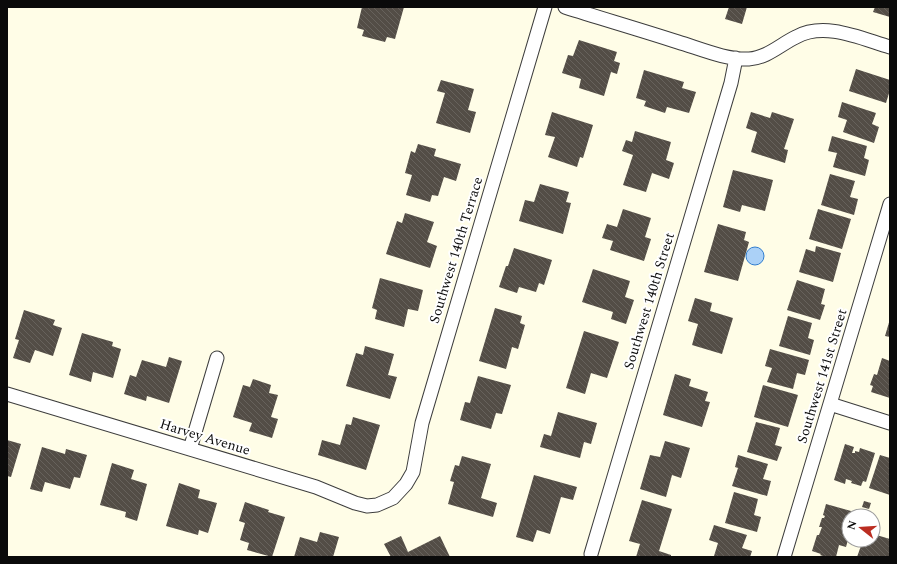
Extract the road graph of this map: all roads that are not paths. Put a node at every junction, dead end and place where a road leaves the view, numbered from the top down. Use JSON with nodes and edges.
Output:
{"nodes":[{"id":1,"x":545,"y":7,"type":"edge"},
{"id":2,"x":565,"y":7,"type":"edge"},
{"id":3,"x":890,"y":48,"type":"edge"},
{"id":4,"x":736,"y":58,"type":"junction"},
{"id":5,"x":890,"y":204,"type":"edge"},
{"id":6,"x":217,"y":358,"type":"dead end"},
{"id":7,"x":7,"y":394,"type":"edge"},
{"id":8,"x":830,"y":404,"type":"junction"},
{"id":9,"x":890,"y":422,"type":"edge"},
{"id":10,"x":190,"y":449,"type":"junction"},
{"id":11,"x":393,"y":498,"type":"joint"},
{"id":12,"x":591,"y":554,"type":"dead end"},
{"id":13,"x":784,"y":557,"type":"edge"}],
"edges":[{"from":1,"to":11,"type":"street","name":"Southwest 140th Terrace"},
{"from":2,"to":4,"type":"street"},
{"from":3,"to":4,"type":"street"},
{"from":4,"to":12,"type":"street","name":"Southwest 140th Street"},
{"from":5,"to":8,"type":"street","name":"Southwest 141st Street"},
{"from":6,"to":10,"type":"street"},
{"from":7,"to":10,"type":"street","name":"Harvey Avenue"},
{"from":8,"to":9,"type":"street"},
{"from":8,"to":13,"type":"street","name":"Southwest 141st Street"},
{"from":10,"to":11,"type":"street","name":"Harvey Avenue"}]}
